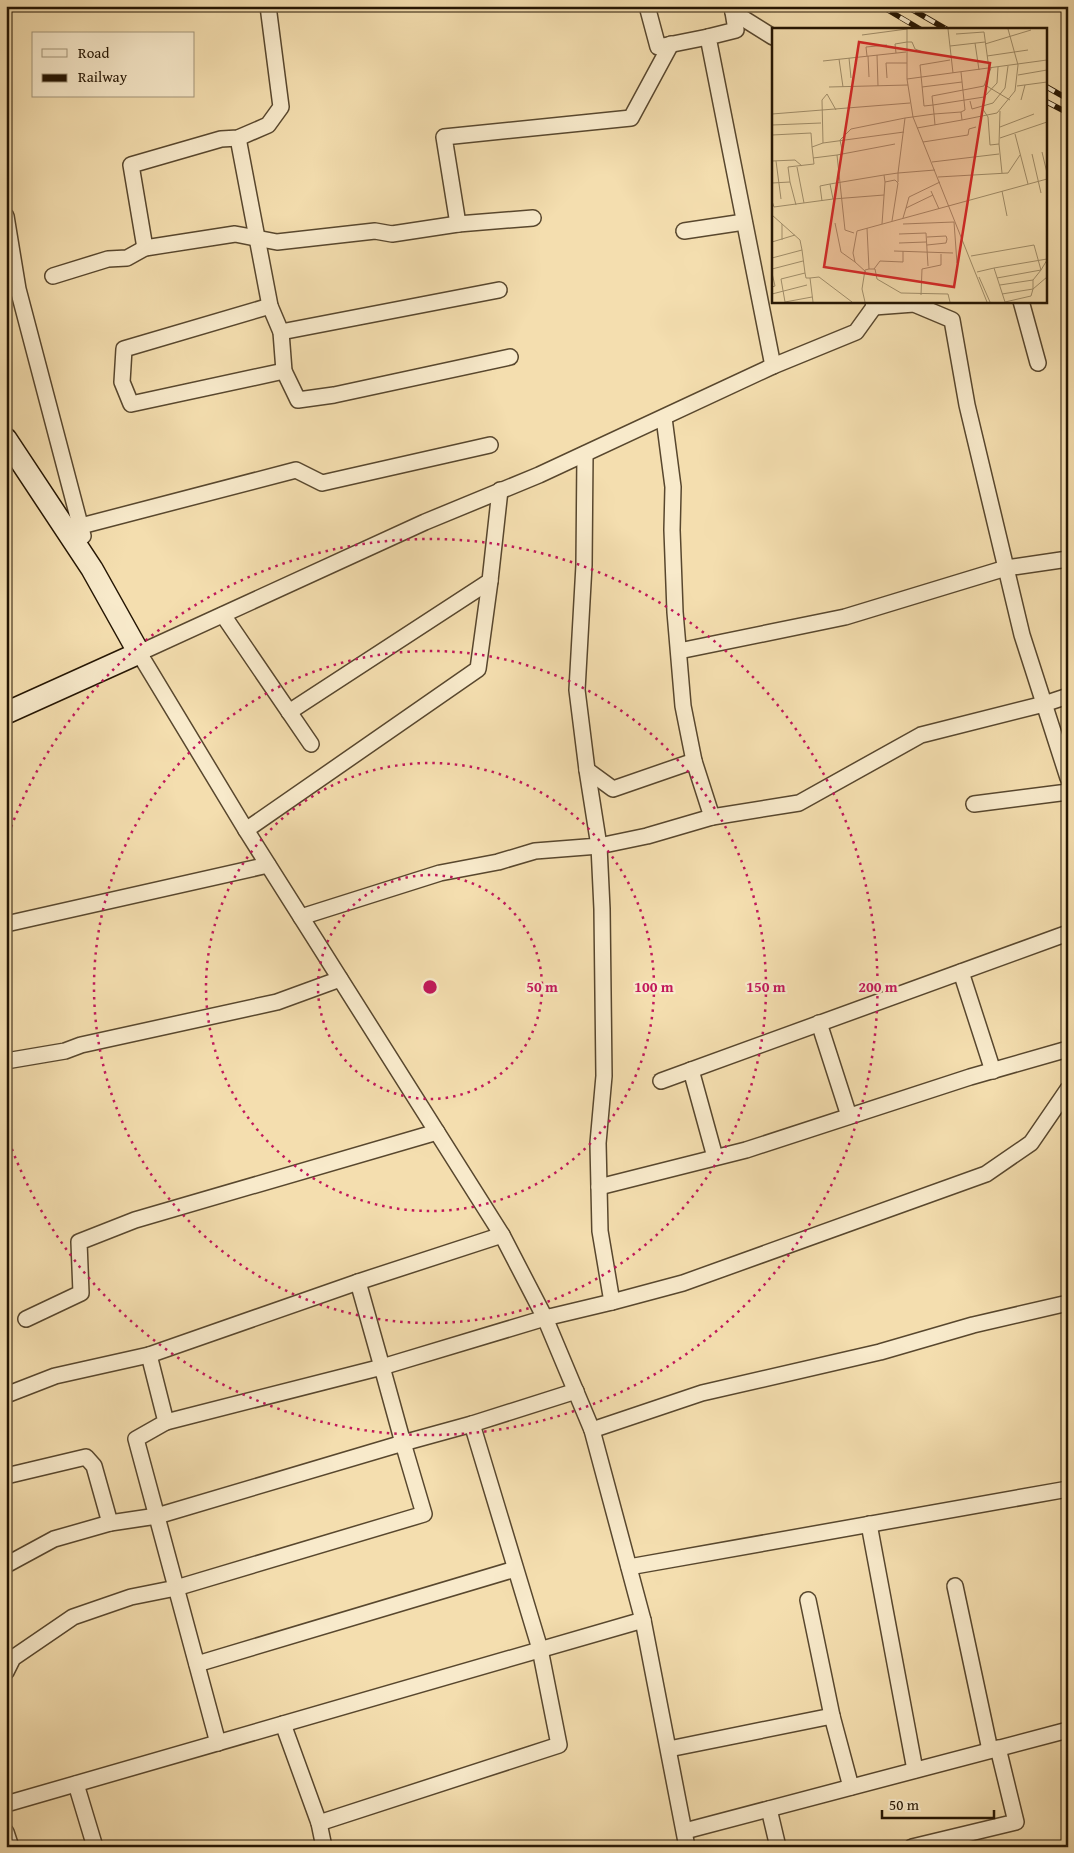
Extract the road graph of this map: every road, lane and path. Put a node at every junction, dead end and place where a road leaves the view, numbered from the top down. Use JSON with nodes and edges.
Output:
{"nodes":[{"id":1,"x":268,"y":6,"type":"edge"},
{"id":2,"x":647,"y":6,"type":"edge"},
{"id":3,"x":732,"y":9,"type":"edge"},
{"id":4,"x":772,"y":36,"type":"edge"},
{"id":5,"x":708,"y":37,"type":"junction"},
{"id":6,"x":671,"y":44,"type":"junction"},
{"id":7,"x":238,"y":138,"type":"junction"},
{"id":8,"x":6,"y":216,"type":"edge"},
{"id":9,"x":533,"y":218,"type":"dead end"},
{"id":10,"x":744,"y":222,"type":"junction"},
{"id":11,"x":458,"y":224,"type":"junction"},
{"id":12,"x":684,"y":232,"type":"dead end"},
{"id":13,"x":258,"y":238,"type":"junction"},
{"id":14,"x":145,"y":248,"type":"junction"},
{"id":15,"x":53,"y":276,"type":"dead end"},
{"id":16,"x":499,"y":290,"type":"dead end"},
{"id":17,"x":12,"y":291,"type":"edge"},
{"id":18,"x":1021,"y":302,"type":"edge"},
{"id":19,"x":874,"y":304,"type":"edge"},
{"id":20,"x":270,"y":306,"type":"junction"},
{"id":21,"x":281,"y":332,"type":"junction"},
{"id":22,"x":510,"y":357,"type":"dead end"},
{"id":23,"x":1038,"y":363,"type":"dead end"},
{"id":24,"x":772,"y":366,"type":"junction"},
{"id":25,"x":284,"y":371,"type":"junction"},
{"id":26,"x":664,"y":418,"type":"junction"},
{"id":27,"x":6,"y":439,"type":"edge"},
{"id":28,"x":490,"y":445,"type":"dead end"},
{"id":29,"x":585,"y":454,"type":"junction"},
{"id":30,"x":500,"y":490,"type":"junction"},
{"id":31,"x":81,"y":526,"type":"junction"},
{"id":32,"x":1068,"y":559,"type":"edge"},
{"id":33,"x":1006,"y":568,"type":"junction"},
{"id":34,"x":92,"y":569,"type":"junction"},
{"id":35,"x":490,"y":581,"type":"junction"},
{"id":36,"x":223,"y":614,"type":"junction"},
{"id":37,"x":679,"y":651,"type":"junction"},
{"id":38,"x":139,"y":653,"type":"junction"},
{"id":39,"x":1068,"y":696,"type":"edge"},
{"id":40,"x":1044,"y":704,"type":"junction"},
{"id":41,"x":290,"y":712,"type":"junction"},
{"id":42,"x":6,"y":713,"type":"edge"},
{"id":43,"x":311,"y":744,"type":"dead end"},
{"id":44,"x":694,"y":762,"type":"junction"},
{"id":45,"x":587,"y":770,"type":"junction"},
{"id":46,"x":1068,"y":778,"type":"edge"},
{"id":47,"x":1068,"y":792,"type":"edge"},
{"id":48,"x":974,"y":804,"type":"dead end"},
{"id":49,"x":712,"y":817,"type":"junction"},
{"id":50,"x":246,"y":830,"type":"junction"},
{"id":51,"x":599,"y":846,"type":"junction"},
{"id":52,"x":268,"y":864,"type":"junction"},
{"id":53,"x":301,"y":917,"type":"junction"},
{"id":54,"x":6,"y":924,"type":"edge"},
{"id":55,"x":1067,"y":935,"type":"edge"},
{"id":56,"x":961,"y":972,"type":"junction"},
{"id":57,"x":340,"y":979,"type":"junction"},
{"id":58,"x":819,"y":1023,"type":"junction"},
{"id":59,"x":1068,"y":1049,"type":"edge"},
{"id":60,"x":6,"y":1062,"type":"edge"},
{"id":61,"x":691,"y":1070,"type":"junction"},
{"id":62,"x":993,"y":1070,"type":"junction"},
{"id":63,"x":661,"y":1081,"type":"dead end"},
{"id":64,"x":1068,"y":1089,"type":"edge"},
{"id":65,"x":850,"y":1116,"type":"junction"},
{"id":66,"x":437,"y":1132,"type":"junction"},
{"id":67,"x":715,"y":1158,"type":"junction"},
{"id":68,"x":599,"y":1187,"type":"junction"},
{"id":69,"x":502,"y":1235,"type":"junction"},
{"id":70,"x":358,"y":1282,"type":"junction"},
{"id":71,"x":612,"y":1302,"type":"junction"},
{"id":72,"x":1068,"y":1303,"type":"edge"},
{"id":73,"x":546,"y":1318,"type":"junction"},
{"id":74,"x":26,"y":1319,"type":"dead end"},
{"id":75,"x":149,"y":1355,"type":"junction"},
{"id":76,"x":382,"y":1367,"type":"junction"},
{"id":77,"x":576,"y":1392,"type":"junction"},
{"id":78,"x":6,"y":1394,"type":"edge"},
{"id":79,"x":166,"y":1422,"type":"junction"},
{"id":80,"x":472,"y":1424,"type":"junction"},
{"id":81,"x":592,"y":1430,"type":"junction"},
{"id":82,"x":403,"y":1443,"type":"junction"},
{"id":83,"x":6,"y":1476,"type":"edge"},
{"id":84,"x":1068,"y":1489,"type":"edge"},
{"id":85,"x":157,"y":1516,"type":"junction"},
{"id":86,"x":110,"y":1524,"type":"junction"},
{"id":87,"x":869,"y":1524,"type":"junction"},
{"id":88,"x":6,"y":1565,"type":"edge"},
{"id":89,"x":629,"y":1567,"type":"junction"},
{"id":90,"x":516,"y":1569,"type":"junction"},
{"id":91,"x":955,"y":1586,"type":"dead end"},
{"id":92,"x":176,"y":1588,"type":"junction"},
{"id":93,"x":808,"y":1600,"type":"dead end"},
{"id":94,"x":643,"y":1620,"type":"junction"},
{"id":95,"x":540,"y":1650,"type":"junction"},
{"id":96,"x":197,"y":1664,"type":"junction"},
{"id":97,"x":6,"y":1672,"type":"edge"},
{"id":98,"x":832,"y":1716,"type":"junction"},
{"id":99,"x":283,"y":1724,"type":"junction"},
{"id":100,"x":1068,"y":1730,"type":"edge"},
{"id":101,"x":218,"y":1742,"type":"junction"},
{"id":102,"x":669,"y":1749,"type":"junction"},
{"id":103,"x":994,"y":1749,"type":"junction"},
{"id":104,"x":915,"y":1770,"type":"junction"},
{"id":105,"x":76,"y":1784,"type":"junction"},
{"id":106,"x":851,"y":1787,"type":"junction"},
{"id":107,"x":6,"y":1804,"type":"edge"},
{"id":108,"x":769,"y":1809,"type":"junction"},
{"id":109,"x":319,"y":1822,"type":"junction"},
{"id":110,"x":6,"y":1832,"type":"edge"},
{"id":111,"x":686,"y":1839,"type":"edge"},
{"id":112,"x":11,"y":1847,"type":"edge"},
{"id":113,"x":95,"y":1847,"type":"edge"},
{"id":114,"x":324,"y":1847,"type":"edge"},
{"id":115,"x":778,"y":1847,"type":"edge"},
{"id":116,"x":912,"y":1847,"type":"edge"}],
"edges":[{"from":1,"to":7,"type":"street"},
{"from":2,"to":6,"type":"street"},
{"from":3,"to":4,"type":"street"},
{"from":3,"to":5,"type":"street"},
{"from":5,"to":6,"type":"street"},
{"from":5,"to":10,"type":"street"},
{"from":6,"to":11,"type":"street"},
{"from":7,"to":13,"type":"street"},
{"from":7,"to":14,"type":"street"},
{"from":8,"to":17,"type":"street"},
{"from":9,"to":11,"type":"street"},
{"from":10,"to":12,"type":"street"},
{"from":10,"to":24,"type":"street"},
{"from":11,"to":13,"type":"street"},
{"from":13,"to":14,"type":"street"},
{"from":13,"to":20,"type":"street"},
{"from":14,"to":15,"type":"street"},
{"from":16,"to":21,"type":"street"},
{"from":17,"to":31,"type":"street"},
{"from":18,"to":23,"type":"street"},
{"from":19,"to":24,"type":"street"},
{"from":19,"to":33,"type":"street"},
{"from":20,"to":21,"type":"street"},
{"from":20,"to":25,"type":"street"},
{"from":21,"to":25,"type":"street"},
{"from":22,"to":25,"type":"street"},
{"from":24,"to":26,"type":"street"},
{"from":26,"to":29,"type":"street"},
{"from":26,"to":37,"type":"street"},
{"from":27,"to":34,"type":"street"},
{"from":28,"to":31,"type":"street"},
{"from":29,"to":30,"type":"street"},
{"from":29,"to":45,"type":"street"},
{"from":30,"to":35,"type":"street"},
{"from":30,"to":36,"type":"street"},
{"from":31,"to":34,"type":"street"},
{"from":32,"to":33,"type":"street"},
{"from":33,"to":37,"type":"street"},
{"from":33,"to":40,"type":"street"},
{"from":34,"to":38,"type":"street"},
{"from":35,"to":41,"type":"street"},
{"from":35,"to":50,"type":"street"},
{"from":36,"to":38,"type":"street"},
{"from":36,"to":41,"type":"street"},
{"from":37,"to":44,"type":"street"},
{"from":38,"to":42,"type":"street"},
{"from":38,"to":50,"type":"street"},
{"from":39,"to":40,"type":"street"},
{"from":40,"to":46,"type":"street"},
{"from":40,"to":49,"type":"street"},
{"from":41,"to":43,"type":"street"},
{"from":44,"to":45,"type":"street"},
{"from":44,"to":49,"type":"street"},
{"from":45,"to":51,"type":"street"},
{"from":47,"to":48,"type":"street"},
{"from":49,"to":51,"type":"street"},
{"from":50,"to":52,"type":"street"},
{"from":51,"to":53,"type":"street"},
{"from":51,"to":68,"type":"street"},
{"from":52,"to":53,"type":"street"},
{"from":52,"to":54,"type":"street"},
{"from":53,"to":57,"type":"street"},
{"from":55,"to":56,"type":"street"},
{"from":56,"to":58,"type":"street"},
{"from":56,"to":62,"type":"street"},
{"from":57,"to":60,"type":"street"},
{"from":57,"to":66,"type":"street"},
{"from":58,"to":61,"type":"street"},
{"from":58,"to":65,"type":"street"},
{"from":59,"to":62,"type":"street"},
{"from":61,"to":63,"type":"street"},
{"from":61,"to":67,"type":"street"},
{"from":62,"to":65,"type":"street"},
{"from":64,"to":71,"type":"street"},
{"from":65,"to":67,"type":"street"},
{"from":66,"to":69,"type":"street"},
{"from":66,"to":74,"type":"street"},
{"from":67,"to":68,"type":"street"},
{"from":68,"to":71,"type":"street"},
{"from":69,"to":70,"type":"street"},
{"from":69,"to":73,"type":"street"},
{"from":70,"to":75,"type":"street"},
{"from":70,"to":76,"type":"street"},
{"from":71,"to":73,"type":"street"},
{"from":72,"to":81,"type":"street"},
{"from":73,"to":76,"type":"street"},
{"from":73,"to":77,"type":"street"},
{"from":75,"to":78,"type":"street"},
{"from":75,"to":79,"type":"street"},
{"from":76,"to":79,"type":"street"},
{"from":76,"to":82,"type":"street"},
{"from":77,"to":80,"type":"street"},
{"from":77,"to":81,"type":"street"},
{"from":79,"to":85,"type":"street"},
{"from":80,"to":82,"type":"street"},
{"from":80,"to":90,"type":"street"},
{"from":81,"to":89,"type":"street"},
{"from":82,"to":85,"type":"street"},
{"from":82,"to":92,"type":"street"},
{"from":83,"to":86,"type":"street"},
{"from":84,"to":87,"type":"street"},
{"from":85,"to":86,"type":"street"},
{"from":85,"to":92,"type":"street"},
{"from":86,"to":88,"type":"street"},
{"from":87,"to":89,"type":"street"},
{"from":87,"to":104,"type":"street"},
{"from":89,"to":94,"type":"street"},
{"from":90,"to":95,"type":"street"},
{"from":90,"to":96,"type":"street"},
{"from":91,"to":103,"type":"street"},
{"from":92,"to":96,"type":"street"},
{"from":92,"to":97,"type":"street"},
{"from":93,"to":98,"type":"street"},
{"from":94,"to":95,"type":"street"},
{"from":94,"to":102,"type":"street"},
{"from":95,"to":99,"type":"street"},
{"from":95,"to":109,"type":"street"},
{"from":96,"to":101,"type":"street"},
{"from":98,"to":102,"type":"street"},
{"from":98,"to":106,"type":"street"},
{"from":99,"to":101,"type":"street"},
{"from":99,"to":109,"type":"street"},
{"from":100,"to":103,"type":"street"},
{"from":101,"to":105,"type":"street"},
{"from":102,"to":111,"type":"street"},
{"from":103,"to":104,"type":"street"},
{"from":103,"to":116,"type":"street"},
{"from":104,"to":106,"type":"street"},
{"from":105,"to":107,"type":"street"},
{"from":105,"to":113,"type":"street"},
{"from":106,"to":108,"type":"street"},
{"from":108,"to":111,"type":"street"},
{"from":108,"to":115,"type":"street"},
{"from":109,"to":114,"type":"street"},
{"from":110,"to":112,"type":"street"}]}
